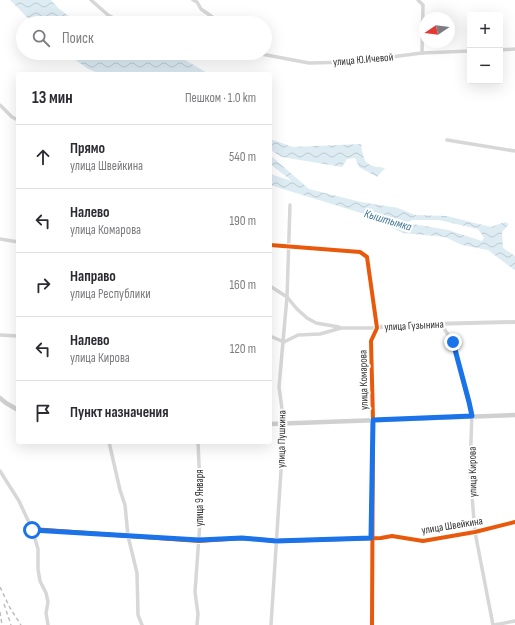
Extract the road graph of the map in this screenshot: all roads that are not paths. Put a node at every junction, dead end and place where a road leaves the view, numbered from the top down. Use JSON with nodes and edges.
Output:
{"nodes":[{"id":1,"x":90,"y":0,"type":"edge"},
{"id":2,"x":193,"y":0,"type":"edge"},
{"id":3,"x":418,"y":0,"type":"edge"},
{"id":4,"x":198,"y":1,"type":"edge"},
{"id":5,"x":110,"y":16,"type":"edge"},
{"id":6,"x":211,"y":16,"type":"edge"},
{"id":7,"x":515,"y":49,"type":"edge"},
{"id":8,"x":503,"y":50,"type":"edge"},
{"id":9,"x":467,"y":51,"type":"edge"},
{"id":10,"x":422,"y":53,"type":"junction"},
{"id":11,"x":272,"y":56,"type":"edge"},
{"id":12,"x":0,"y":105,"type":"edge"},
{"id":13,"x":16,"y":119,"type":"edge"},
{"id":14,"x":447,"y":140,"type":"dead end"},
{"id":15,"x":515,"y":151,"type":"edge"},
{"id":16,"x":290,"y":205,"type":"dead end"},
{"id":17,"x":0,"y":239,"type":"edge"},
{"id":18,"x":16,"y":242,"type":"edge"},
{"id":19,"x":272,"y":245,"type":"edge"},
{"id":20,"x":288,"y":246,"type":"junction"},
{"id":21,"x":272,"y":287,"type":"edge"},
{"id":22,"x":287,"y":297,"type":"junction"},
{"id":23,"x":515,"y":322,"type":"edge"},
{"id":24,"x":440,"y":324,"type":"junction"},
{"id":25,"x":341,"y":328,"type":"junction"},
{"id":26,"x":377,"y":328,"type":"junction"},
{"id":27,"x":0,"y":335,"type":"edge"},
{"id":28,"x":16,"y":336,"type":"edge"},
{"id":29,"x":272,"y":337,"type":"edge"},
{"id":30,"x":284,"y":342,"type":"junction"},
{"id":31,"x":0,"y":398,"type":"edge"},
{"id":32,"x":16,"y":409,"type":"edge"},
{"id":33,"x":515,"y":414,"type":"edge"},
{"id":34,"x":472,"y":416,"type":"junction"},
{"id":35,"x":373,"y":420,"type":"junction"},
{"id":36,"x":272,"y":424,"type":"edge"},
{"id":37,"x":284,"y":424,"type":"junction"},
{"id":38,"x":110,"y":444,"type":"edge"},
{"id":39,"x":198,"y":444,"type":"edge"},
{"id":40,"x":0,"y":471,"type":"edge"},
{"id":41,"x":515,"y":522,"type":"edge"},
{"id":42,"x":32,"y":530,"type":"junction"},
{"id":43,"x":475,"y":532,"type":"junction"},
{"id":44,"x":128,"y":536,"type":"junction"},
{"id":45,"x":371,"y":538,"type":"junction"},
{"id":46,"x":199,"y":540,"type":"junction"},
{"id":47,"x":276,"y":541,"type":"junction"},
{"id":48,"x":515,"y":621,"type":"edge"},
{"id":49,"x":48,"y":625,"type":"edge"},
{"id":50,"x":142,"y":625,"type":"edge"},
{"id":51,"x":197,"y":625,"type":"edge"},
{"id":52,"x":271,"y":625,"type":"edge"},
{"id":53,"x":372,"y":625,"type":"edge"},
{"id":54,"x":494,"y":625,"type":"edge"}],
"edges":[{"from":1,"to":5,"type":"street"},
{"from":2,"to":4,"type":"street"},
{"from":3,"to":10,"type":"street"},
{"from":4,"to":6,"type":"street"},
{"from":7,"to":8,"type":"street"},
{"from":9,"to":10,"type":"street","name":"улица Ю.Ичевой"},
{"from":10,"to":11,"type":"street","name":"улица Ю.Ичевой"},
{"from":12,"to":13,"type":"street"},
{"from":14,"to":15,"type":"street"},
{"from":16,"to":20,"type":"street","name":"улица Пушкина"},
{"from":17,"to":18,"type":"street"},
{"from":19,"to":20,"type":"street"},
{"from":20,"to":22,"type":"street","name":"улица Пушкина"},
{"from":20,"to":26,"type":"street","name":"улица Комарова"},
{"from":21,"to":22,"type":"street"},
{"from":22,"to":25,"type":"street"},
{"from":22,"to":30,"type":"street","name":"улица Пушкина"},
{"from":23,"to":24,"type":"street","name":"улица Гузынина"},
{"from":24,"to":26,"type":"street","name":"улица Гузынина"},
{"from":24,"to":34,"type":"street","name":"улица Кирова"},
{"from":25,"to":26,"type":"street","name":"улица Гузынина"},
{"from":25,"to":30,"type":"street","name":"улица Гузынина"},
{"from":26,"to":35,"type":"street","name":"улица Комарова"},
{"from":27,"to":28,"type":"street"},
{"from":29,"to":30,"type":"street"},
{"from":30,"to":37,"type":"street","name":"улица Пушкина"},
{"from":31,"to":32,"type":"main road"},
{"from":33,"to":34,"type":"main road"},
{"from":34,"to":35,"type":"main road"},
{"from":34,"to":43,"type":"street","name":"улица Кирова"},
{"from":35,"to":37,"type":"main road"},
{"from":35,"to":45,"type":"street","name":"улица Комарова"},
{"from":36,"to":37,"type":"main road"},
{"from":37,"to":47,"type":"street","name":"улица Пушкина"},
{"from":38,"to":44,"type":"street"},
{"from":39,"to":46,"type":"street","name":"улица 9 Января"},
{"from":40,"to":42,"type":"street"},
{"from":41,"to":43,"type":"street","name":"улица Швейкина"},
{"from":42,"to":44,"type":"street","name":"улица Швейкина"},
{"from":42,"to":49,"type":"street"},
{"from":43,"to":45,"type":"street","name":"улица Швейкина"},
{"from":43,"to":54,"type":"street","name":"улица Кирова"},
{"from":44,"to":46,"type":"street","name":"улица Швейкина"},
{"from":44,"to":50,"type":"street"},
{"from":45,"to":47,"type":"street","name":"улица Швейкина"},
{"from":45,"to":53,"type":"street","name":"улица Комарова"},
{"from":46,"to":47,"type":"street","name":"улица Швейкина"},
{"from":46,"to":51,"type":"street","name":"улица 9 Января"},
{"from":47,"to":52,"type":"street","name":"улица Пушкина"},
{"from":48,"to":54,"type":"street"}]}
